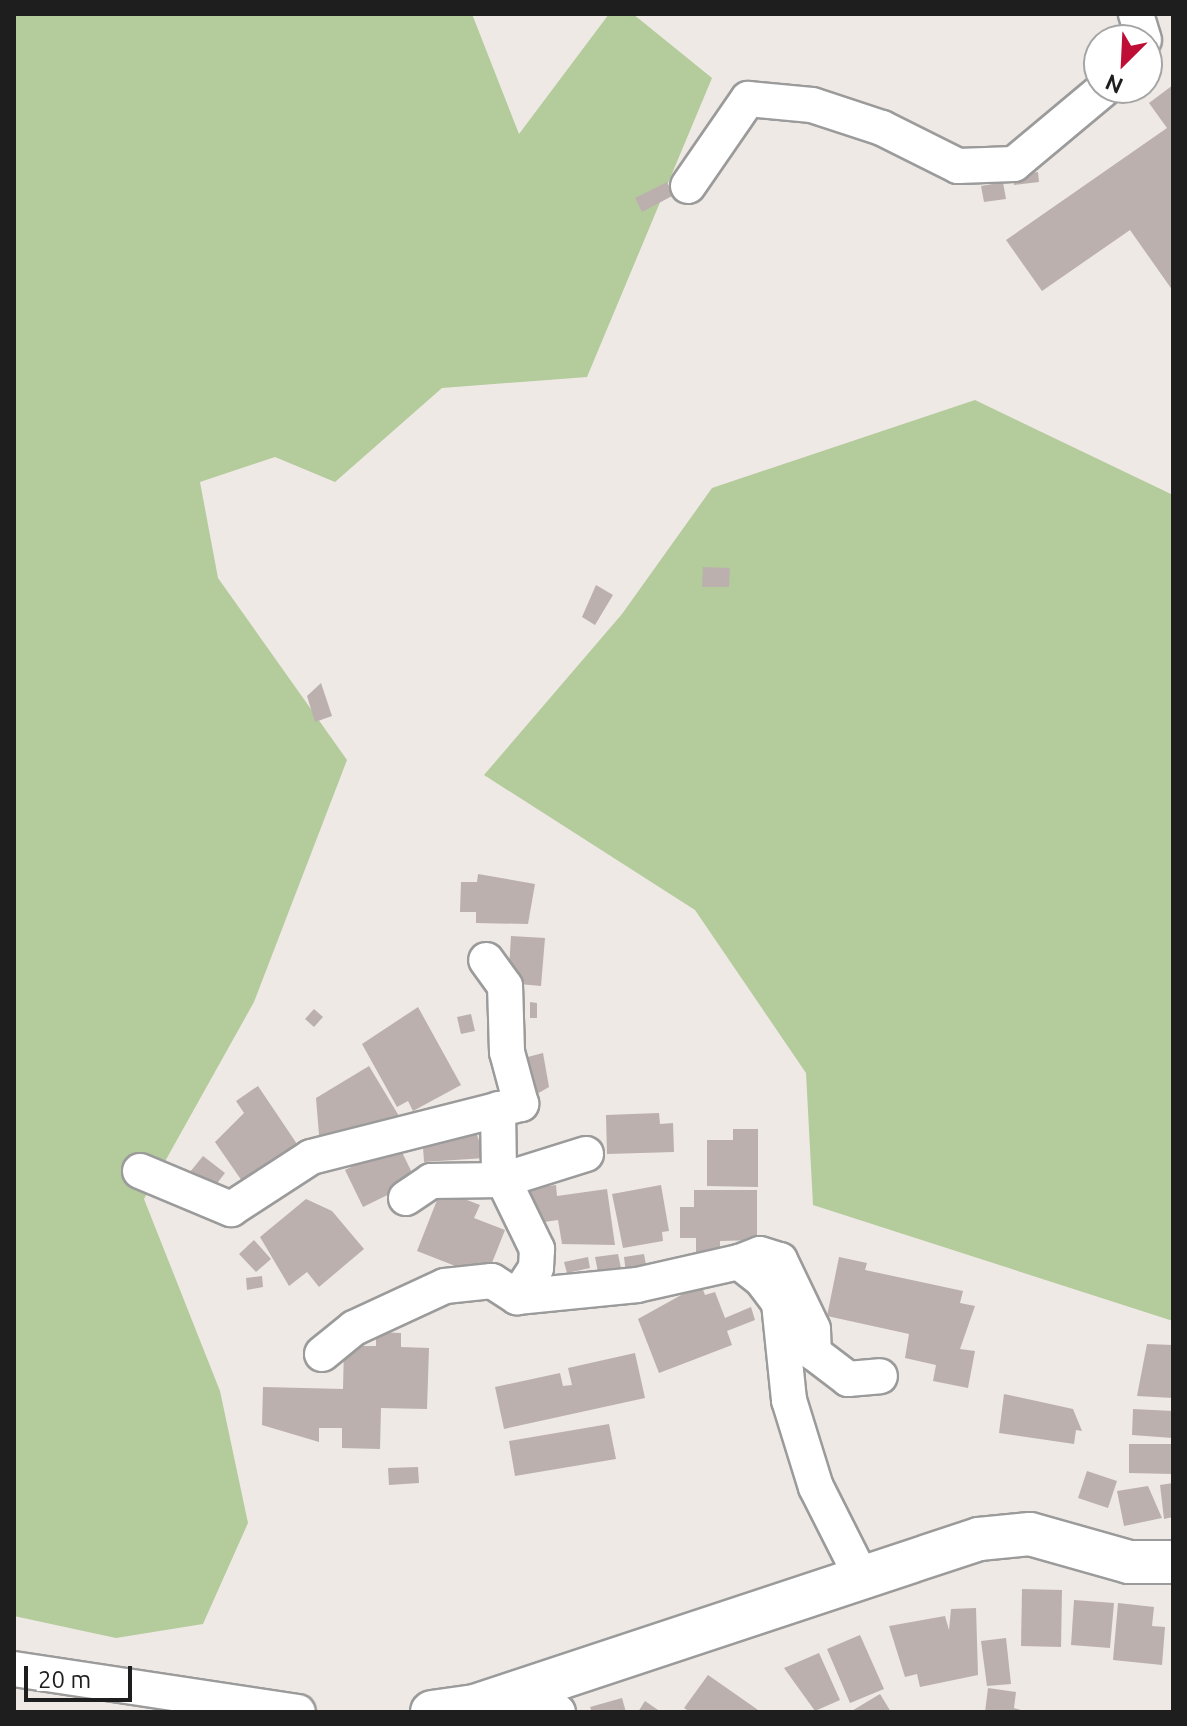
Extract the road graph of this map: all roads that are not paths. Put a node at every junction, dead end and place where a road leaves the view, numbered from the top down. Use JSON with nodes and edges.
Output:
{"nodes":[{"id":1,"x":1086,"y":104,"type":"edge"},
{"id":2,"x":688,"y":186,"type":"dead end"},
{"id":3,"x":486,"y":960,"type":"dead end"},
{"id":4,"x":498,"y":1109,"type":"junction"},
{"id":5,"x":586,"y":1154,"type":"dead end"},
{"id":6,"x":140,"y":1171,"type":"dead end"},
{"id":7,"x":503,"y":1180,"type":"junction"},
{"id":8,"x":406,"y":1198,"type":"dead end"},
{"id":9,"x":739,"y":1262,"type":"junction"},
{"id":10,"x":517,"y":1297,"type":"junction"},
{"id":11,"x":322,"y":1354,"type":"dead end"},
{"id":12,"x":880,"y":1376,"type":"dead end"},
{"id":13,"x":1173,"y":1562,"type":"edge"},
{"id":14,"x":860,"y":1574,"type":"junction"},
{"id":15,"x":14,"y":1669,"type":"edge"},
{"id":16,"x":542,"y":1700,"type":"edge"},
{"id":17,"x":298,"y":1712,"type":"edge"},
{"id":18,"x":432,"y":1712,"type":"edge"}],
"edges":[{"from":1,"to":2,"type":"street"},
{"from":3,"to":4,"type":"street"},
{"from":4,"to":6,"type":"street"},
{"from":4,"to":7,"type":"street"},
{"from":5,"to":7,"type":"street"},
{"from":7,"to":8,"type":"street"},
{"from":7,"to":10,"type":"street"},
{"from":9,"to":10,"type":"street"},
{"from":9,"to":12,"type":"street"},
{"from":9,"to":14,"type":"street"},
{"from":10,"to":11,"type":"street"},
{"from":13,"to":14,"type":"street"},
{"from":14,"to":16,"type":"street"},
{"from":15,"to":17,"type":"street"},
{"from":16,"to":18,"type":"street"}]}
